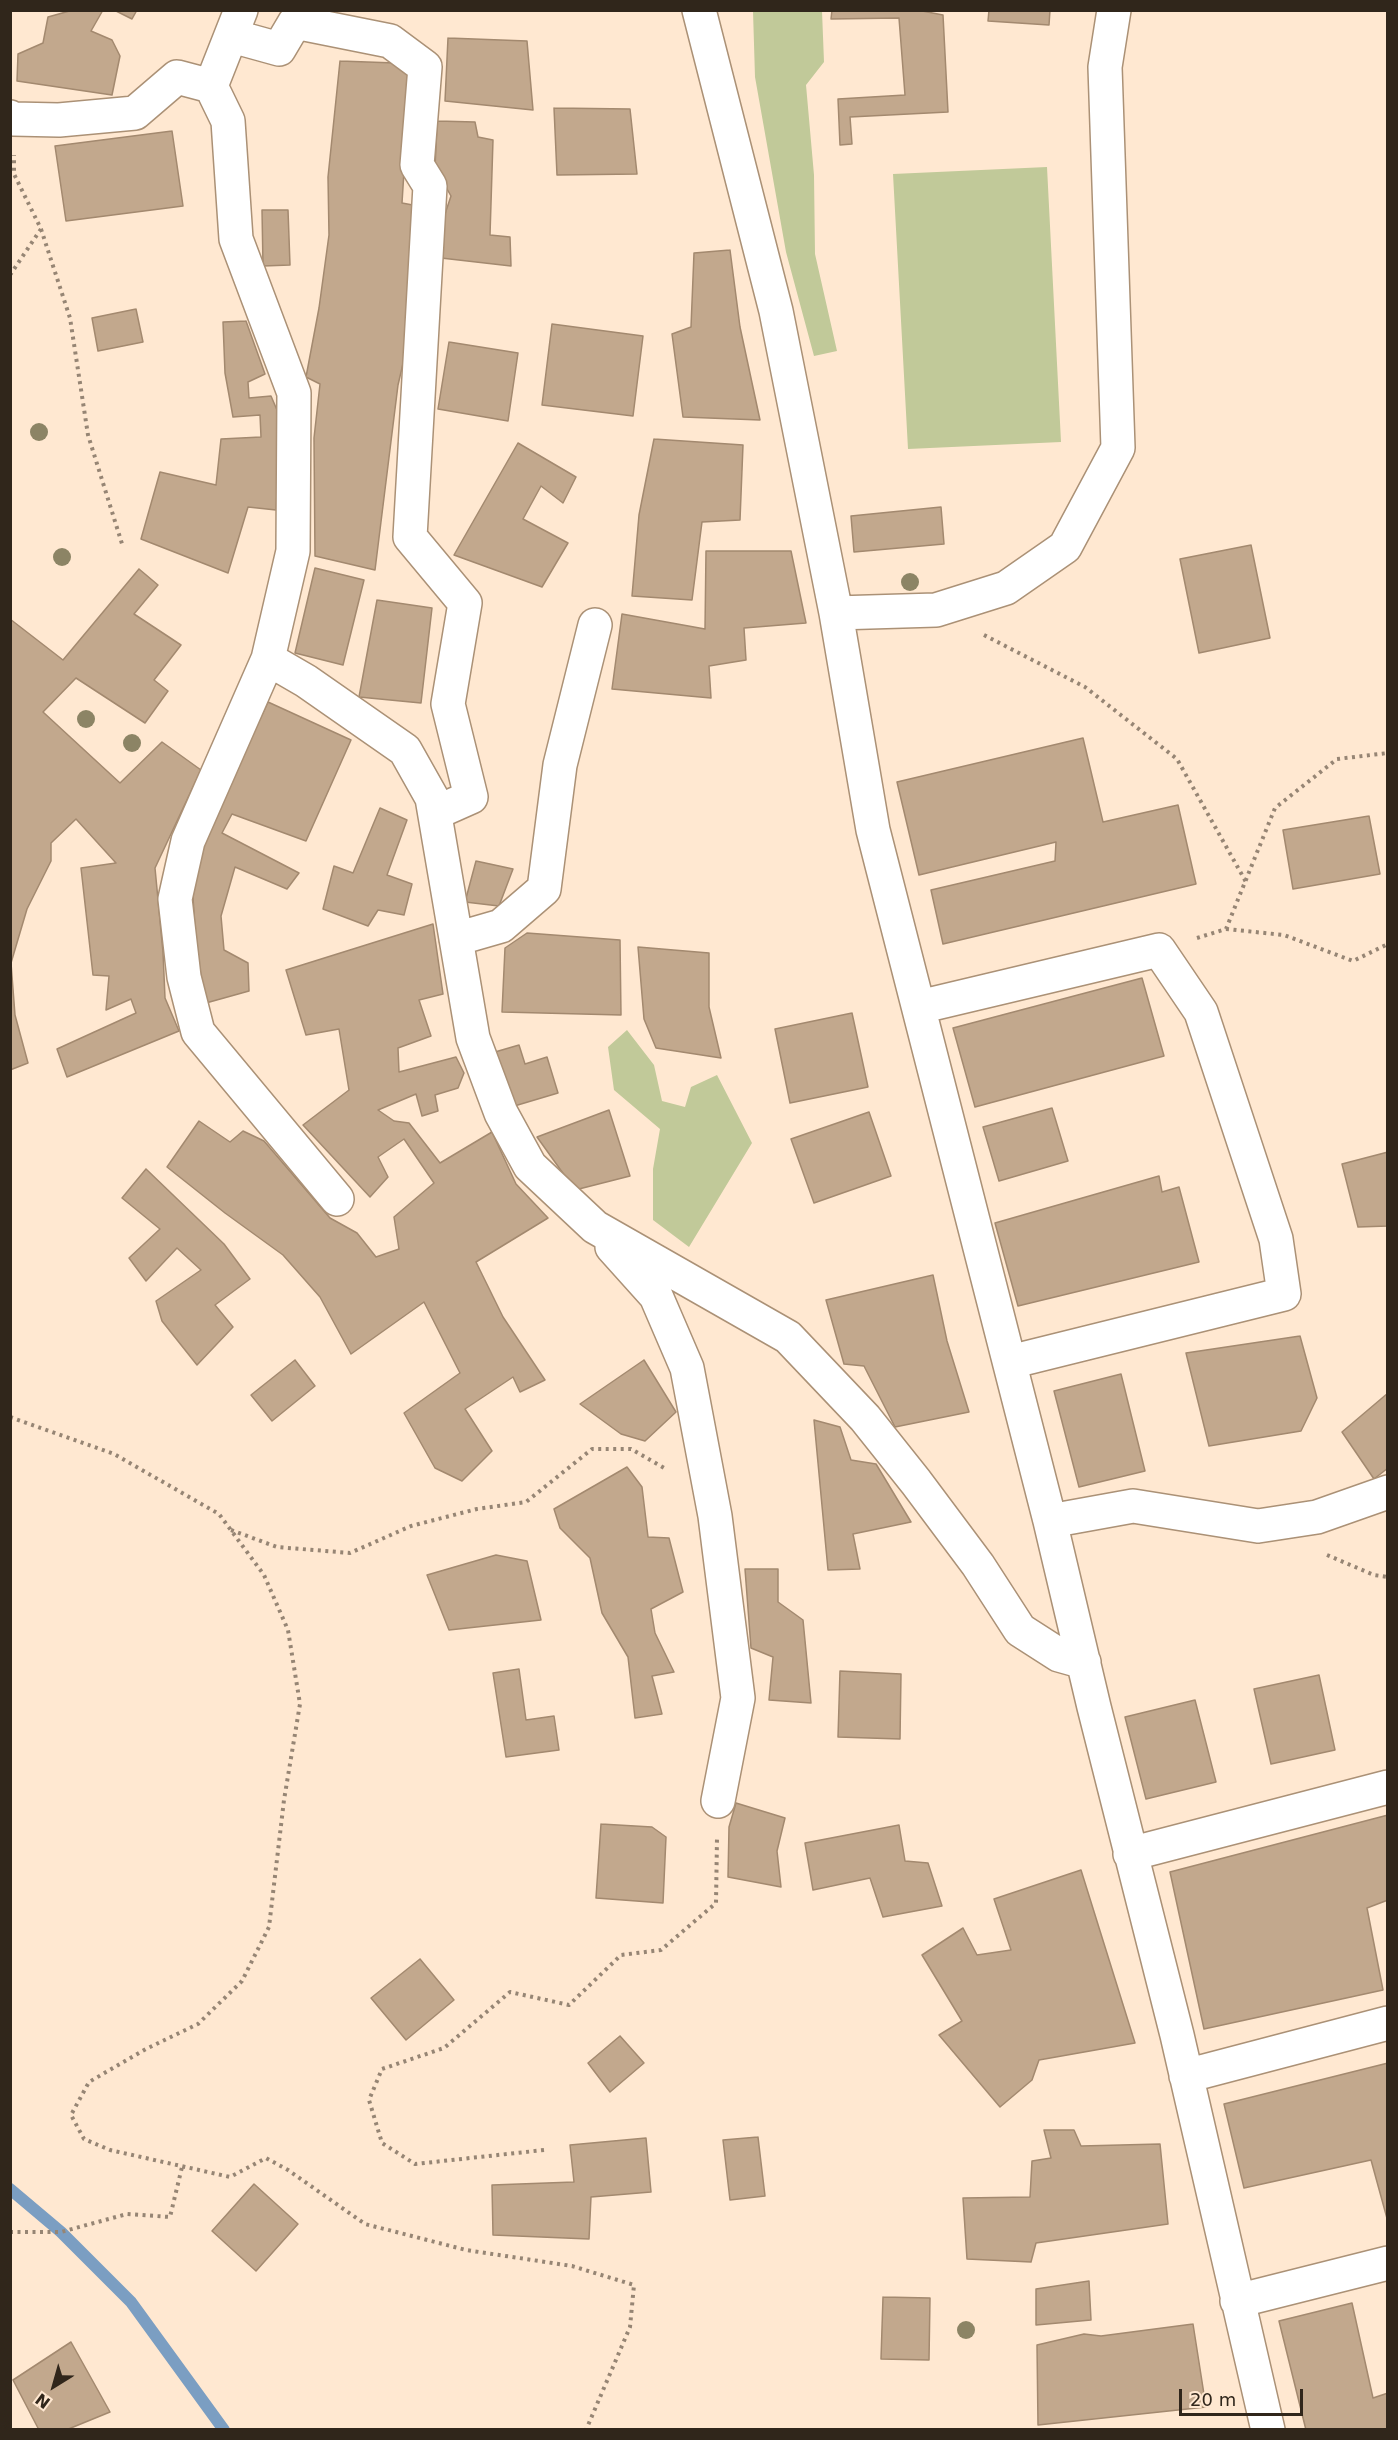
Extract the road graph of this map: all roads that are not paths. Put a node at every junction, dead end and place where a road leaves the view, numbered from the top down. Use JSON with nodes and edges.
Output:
{"nodes":[{"id":1,"x":699,"y":10,"type":"edge"},
{"id":2,"x":1114,"y":10,"type":"edge"},
{"id":3,"x":236,"y":23,"type":"edge"},
{"id":4,"x":211,"y":86,"type":"junction"},
{"id":5,"x":12,"y":118,"type":"edge"},
{"id":6,"x":836,"y":613,"type":"junction"},
{"id":7,"x":595,"y":625,"type":"dead end"},
{"id":8,"x":268,"y":659,"type":"junction"},
{"id":9,"x":435,"y":813,"type":"junction"},
{"id":10,"x":456,"y":939,"type":"junction"},
{"id":11,"x":919,"y":1007,"type":"junction"},
{"id":12,"x":337,"y":1199,"type":"dead end"},
{"id":13,"x":595,"y":1227,"type":"junction"},
{"id":14,"x":1010,"y":1362,"type":"junction"},
{"id":15,"x":1388,"y":1492,"type":"edge"},
{"id":16,"x":1050,"y":1521,"type":"junction"},
{"id":17,"x":1084,"y":1662,"type":"junction"},
{"id":18,"x":1388,"y":1787,"type":"edge"},
{"id":19,"x":718,"y":1801,"type":"road end"},
{"id":20,"x":1131,"y":1854,"type":"junction"},
{"id":21,"x":1388,"y":2023,"type":"edge"},
{"id":22,"x":1186,"y":2076,"type":"junction"},
{"id":23,"x":1388,"y":2263,"type":"edge"},
{"id":24,"x":1237,"y":2301,"type":"junction"},
{"id":25,"x":1268,"y":2430,"type":"edge"}],
"edges":[{"from":1,"to":6,"type":"street"},
{"from":2,"to":6,"type":"street"},
{"from":3,"to":4,"type":"street"},
{"from":3,"to":9,"type":"street"},
{"from":4,"to":5,"type":"street"},
{"from":4,"to":8,"type":"street"},
{"from":6,"to":11,"type":"street"},
{"from":7,"to":10,"type":"street"},
{"from":8,"to":9,"type":"street"},
{"from":8,"to":12,"type":"street"},
{"from":9,"to":10,"type":"street"},
{"from":10,"to":13,"type":"street"},
{"from":11,"to":14,"type":"street"},
{"from":11,"to":14,"type":"street"},
{"from":13,"to":17,"type":"street"},
{"from":13,"to":19,"type":"street"},
{"from":14,"to":16,"type":"street"},
{"from":15,"to":16,"type":"street"},
{"from":16,"to":17,"type":"street"},
{"from":17,"to":20,"type":"street"},
{"from":18,"to":20,"type":"street"},
{"from":20,"to":22,"type":"street"},
{"from":21,"to":22,"type":"street"},
{"from":22,"to":24,"type":"street"},
{"from":23,"to":24,"type":"street"},
{"from":24,"to":25,"type":"street"}]}
